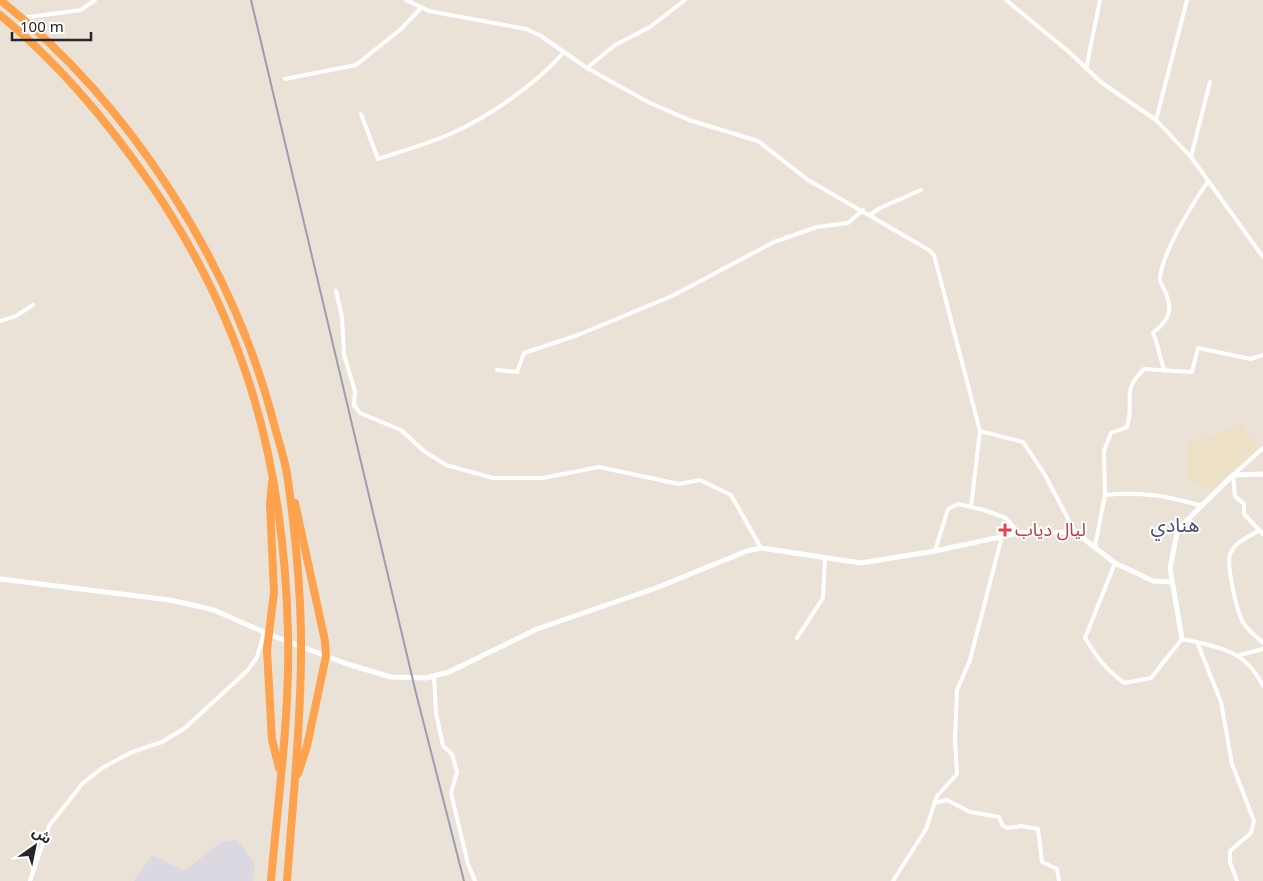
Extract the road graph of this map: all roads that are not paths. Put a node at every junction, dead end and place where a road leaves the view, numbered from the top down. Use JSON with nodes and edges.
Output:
{"nodes":[{"id":1,"x":0,"y":0,"type":"edge"},
{"id":2,"x":95,"y":0,"type":"edge"},
{"id":3,"x":406,"y":0,"type":"edge"},
{"id":4,"x":685,"y":0,"type":"edge"},
{"id":5,"x":1006,"y":0,"type":"edge"},
{"id":6,"x":1100,"y":0,"type":"edge"},
{"id":7,"x":1187,"y":0,"type":"edge"},
{"id":8,"x":420,"y":9,"type":"junction"},
{"id":9,"x":0,"y":16,"type":"edge"},
{"id":10,"x":22,"y":18,"type":"junction"},
{"id":11,"x":564,"y":52,"type":"junction"},
{"id":12,"x":587,"y":68,"type":"junction"},
{"id":13,"x":1086,"y":68,"type":"junction"},
{"id":14,"x":285,"y":79,"type":"dead end"},
{"id":15,"x":1210,"y":82,"type":"dead end"},
{"id":16,"x":361,"y":114,"type":"dead end"},
{"id":17,"x":1156,"y":120,"type":"junction"},
{"id":18,"x":1191,"y":157,"type":"junction"},
{"id":19,"x":1208,"y":181,"type":"junction"},
{"id":20,"x":921,"y":190,"type":"dead end"},
{"id":21,"x":862,"y":210,"type":"junction"},
{"id":22,"x":870,"y":215,"type":"junction"},
{"id":23,"x":1263,"y":257,"type":"edge"},
{"id":24,"x":336,"y":291,"type":"dead end"},
{"id":25,"x":34,"y":305,"type":"dead end"},
{"id":26,"x":0,"y":321,"type":"edge"},
{"id":27,"x":1263,"y":355,"type":"edge"},
{"id":28,"x":497,"y":370,"type":"dead end"},
{"id":29,"x":1165,"y":371,"type":"junction"},
{"id":30,"x":980,"y":431,"type":"junction"},
{"id":31,"x":1263,"y":448,"type":"edge"},
{"id":32,"x":1263,"y":474,"type":"edge"},
{"id":33,"x":1232,"y":475,"type":"junction"},
{"id":34,"x":274,"y":478,"type":"junction"},
{"id":35,"x":288,"y":478,"type":"junction"},
{"id":36,"x":1105,"y":495,"type":"junction"},
{"id":37,"x":1202,"y":506,"type":"junction"},
{"id":38,"x":971,"y":507,"type":"junction"},
{"id":39,"x":1258,"y":531,"type":"junction"},
{"id":40,"x":1075,"y":532,"type":"junction"},
{"id":41,"x":1018,"y":533,"type":"junction"},
{"id":42,"x":1263,"y":534,"type":"edge"},
{"id":43,"x":1002,"y":536,"type":"junction"},
{"id":44,"x":1095,"y":546,"type":"junction"},
{"id":45,"x":761,"y":548,"type":"junction"},
{"id":46,"x":935,"y":551,"type":"junction"},
{"id":47,"x":825,"y":558,"type":"junction"},
{"id":48,"x":1115,"y":563,"type":"junction"},
{"id":49,"x":0,"y":580,"type":"edge"},
{"id":50,"x":1172,"y":582,"type":"junction"},
{"id":51,"x":266,"y":633,"type":"junction"},
{"id":52,"x":797,"y":638,"type":"dead end"},
{"id":53,"x":1182,"y":639,"type":"junction"},
{"id":54,"x":1197,"y":642,"type":"junction"},
{"id":55,"x":1263,"y":643,"type":"edge"},
{"id":56,"x":1263,"y":649,"type":"edge"},
{"id":57,"x":1240,"y":655,"type":"junction"},
{"id":58,"x":326,"y":656,"type":"junction"},
{"id":59,"x":434,"y":676,"type":"junction"},
{"id":60,"x":1263,"y":686,"type":"edge"},
{"id":61,"x":281,"y":771,"type":"junction"},
{"id":62,"x":294,"y":783,"type":"junction"},
{"id":63,"x":934,"y":803,"type":"junction"},
{"id":64,"x":30,"y":881,"type":"edge"},
{"id":65,"x":271,"y":881,"type":"edge"},
{"id":66,"x":288,"y":881,"type":"edge"},
{"id":67,"x":475,"y":881,"type":"edge"},
{"id":68,"x":893,"y":881,"type":"edge"},
{"id":69,"x":1059,"y":881,"type":"edge"},
{"id":70,"x":1238,"y":881,"type":"edge"}],
"edges":[{"from":1,"to":10,"type":"highway"},
{"from":2,"to":10,"type":"street"},
{"from":3,"to":8,"type":"street"},
{"from":4,"to":12,"type":"street"},
{"from":5,"to":13,"type":"street"},
{"from":6,"to":13,"type":"street"},
{"from":7,"to":17,"type":"street"},
{"from":8,"to":11,"type":"street"},
{"from":8,"to":14,"type":"street"},
{"from":9,"to":34,"type":"highway"},
{"from":10,"to":35,"type":"highway"},
{"from":11,"to":12,"type":"street"},
{"from":11,"to":16,"type":"street"},
{"from":12,"to":21,"type":"street"},
{"from":13,"to":17,"type":"street"},
{"from":15,"to":18,"type":"street"},
{"from":17,"to":18,"type":"street"},
{"from":18,"to":19,"type":"street"},
{"from":19,"to":23,"type":"street"},
{"from":19,"to":29,"type":"street"},
{"from":20,"to":22,"type":"street"},
{"from":21,"to":22,"type":"street"},
{"from":21,"to":28,"type":"street"},
{"from":22,"to":30,"type":"street"},
{"from":24,"to":45,"type":"street"},
{"from":25,"to":26,"type":"street"},
{"from":27,"to":29,"type":"street"},
{"from":29,"to":36,"type":"street"},
{"from":30,"to":38,"type":"street"},
{"from":30,"to":40,"type":"street"},
{"from":31,"to":33,"type":"street"},
{"from":32,"to":33,"type":"street"},
{"from":33,"to":37,"type":"street"},
{"from":33,"to":39,"type":"street"},
{"from":34,"to":51,"type":"highway"},
{"from":34,"to":61,"type":"highway"},
{"from":35,"to":58,"type":"highway"},
{"from":35,"to":62,"type":"highway"},
{"from":36,"to":37,"type":"street"},
{"from":36,"to":44,"type":"street"},
{"from":37,"to":50,"type":"street"},
{"from":38,"to":41,"type":"street"},
{"from":38,"to":46,"type":"street"},
{"from":39,"to":42,"type":"street"},
{"from":39,"to":55,"type":"street"},
{"from":40,"to":41,"type":"street"},
{"from":40,"to":44,"type":"street"},
{"from":41,"to":43,"type":"street"},
{"from":43,"to":46,"type":"street"},
{"from":43,"to":63,"type":"street"},
{"from":44,"to":48,"type":"street"},
{"from":45,"to":47,"type":"street"},
{"from":45,"to":59,"type":"street"},
{"from":46,"to":47,"type":"street"},
{"from":47,"to":52,"type":"street"},
{"from":48,"to":50,"type":"street"},
{"from":48,"to":53,"type":"street"},
{"from":49,"to":51,"type":"street"},
{"from":50,"to":53,"type":"street"},
{"from":51,"to":58,"type":"street"},
{"from":51,"to":61,"type":"highway"},
{"from":51,"to":64,"type":"street"},
{"from":53,"to":54,"type":"street"},
{"from":54,"to":57,"type":"street"},
{"from":54,"to":70,"type":"street"},
{"from":56,"to":57,"type":"street"},
{"from":57,"to":60,"type":"street"},
{"from":58,"to":59,"type":"street"},
{"from":58,"to":62,"type":"highway"},
{"from":59,"to":67,"type":"street"},
{"from":61,"to":65,"type":"highway"},
{"from":62,"to":66,"type":"highway"},
{"from":63,"to":68,"type":"street"},
{"from":63,"to":69,"type":"street"}]}
